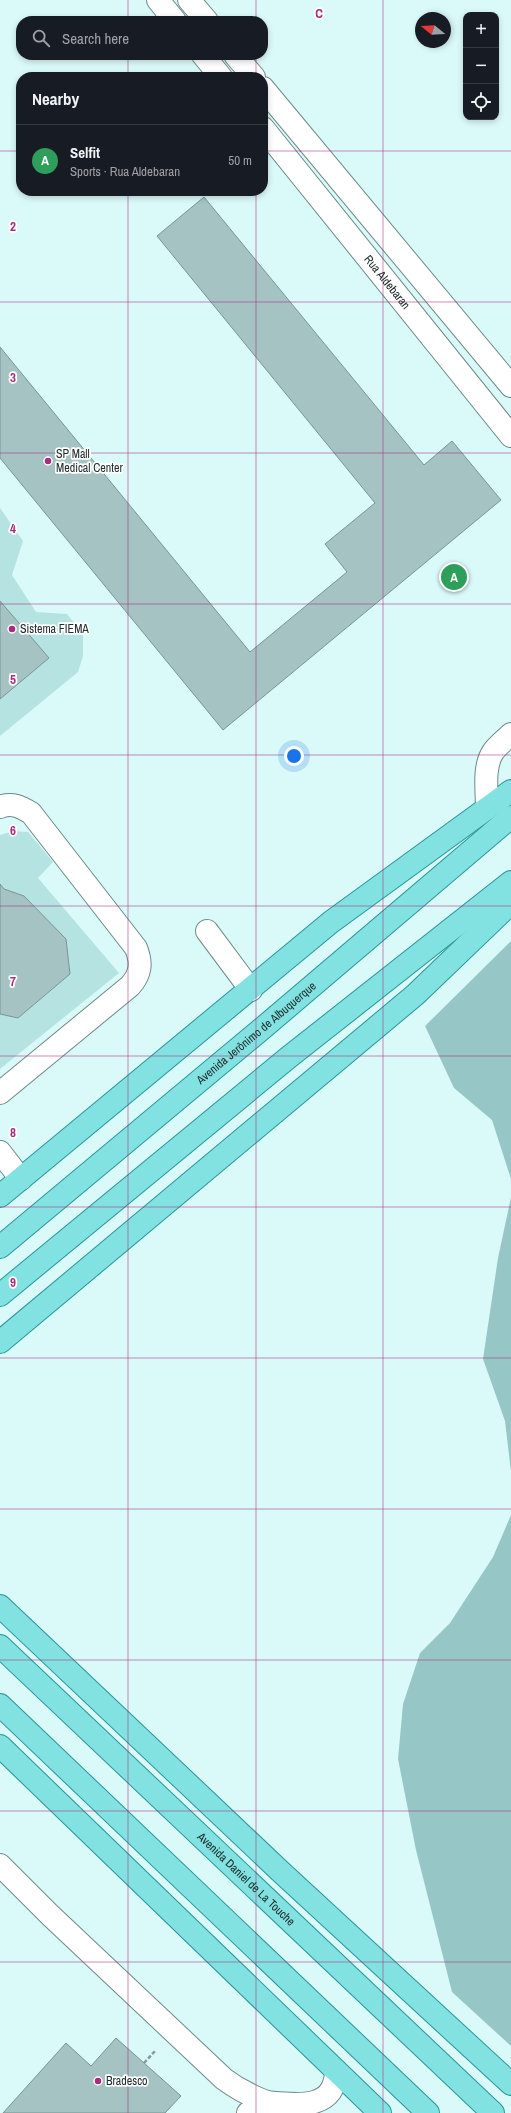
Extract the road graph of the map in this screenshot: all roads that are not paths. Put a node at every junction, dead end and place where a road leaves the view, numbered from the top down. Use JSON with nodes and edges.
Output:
{"nodes":[{"id":1,"x":158,"y":0,"type":"edge"},
{"id":2,"x":189,"y":0,"type":"edge"},
{"id":3,"x":171,"y":16,"type":"edge"},
{"id":4,"x":202,"y":16,"type":"edge"},
{"id":5,"x":207,"y":60,"type":"edge"},
{"id":6,"x":239,"y":60,"type":"edge"},
{"id":7,"x":217,"y":72,"type":"edge"},
{"id":8,"x":250,"y":72,"type":"edge"},
{"id":9,"x":268,"y":94,"type":"edge"},
{"id":10,"x":268,"y":134,"type":"edge"},
{"id":11,"x":511,"y":386,"type":"edge"},
{"id":12,"x":511,"y":436,"type":"edge"},
{"id":13,"x":511,"y":734,"type":"edge"},
{"id":14,"x":511,"y":791,"type":"edge"},
{"id":15,"x":0,"y":807,"type":"edge"},
{"id":16,"x":487,"y":808,"type":"junction"},
{"id":17,"x":511,"y":817,"type":"edge"},
{"id":18,"x":511,"y":882,"type":"edge"},
{"id":19,"x":511,"y":903,"type":"edge"},
{"id":20,"x":207,"y":931,"type":"dead end"},
{"id":21,"x":250,"y":990,"type":"junction"},
{"id":22,"x":0,"y":1094,"type":"edge"},
{"id":23,"x":0,"y":1152,"type":"edge"},
{"id":24,"x":21,"y":1179,"type":"junction"},
{"id":25,"x":0,"y":1196,"type":"edge"},
{"id":26,"x":0,"y":1247,"type":"edge"},
{"id":27,"x":0,"y":1295,"type":"edge"},
{"id":28,"x":0,"y":1342,"type":"edge"},
{"id":29,"x":0,"y":1606,"type":"edge"},
{"id":30,"x":0,"y":1646,"type":"edge"},
{"id":31,"x":0,"y":1705,"type":"edge"},
{"id":32,"x":0,"y":1746,"type":"edge"},
{"id":33,"x":0,"y":1865,"type":"edge"},
{"id":34,"x":336,"y":2071,"type":"junction"},
{"id":35,"x":511,"y":2084,"type":"edge"},
{"id":36,"x":256,"y":2108,"type":"edge"},
{"id":37,"x":490,"y":2110,"type":"edge"},
{"id":38,"x":302,"y":2113,"type":"edge"},
{"id":39,"x":380,"y":2113,"type":"edge"},
{"id":40,"x":428,"y":2113,"type":"edge"}],
"edges":[{"from":1,"to":3,"type":"street"},
{"from":2,"to":4,"type":"street"},
{"from":5,"to":7,"type":"street"},
{"from":6,"to":8,"type":"street"},
{"from":9,"to":11,"type":"street"},
{"from":10,"to":12,"type":"street","name":"Rua Aldebaran"},
{"from":13,"to":16,"type":"street"},
{"from":14,"to":16,"type":"main road"},
{"from":15,"to":22,"type":"street"},
{"from":16,"to":21,"type":"main road"},
{"from":17,"to":26,"type":"main road","name":"Avenida Jerônimo de Albuquerque"},
{"from":18,"to":27,"type":"main road"},
{"from":19,"to":28,"type":"main road"},
{"from":20,"to":21,"type":"street"},
{"from":21,"to":24,"type":"main road"},
{"from":23,"to":24,"type":"street"},
{"from":24,"to":25,"type":"main road"},
{"from":29,"to":35,"type":"main road"},
{"from":30,"to":37,"type":"main road","name":"Avenida Daniel de La Touche"},
{"from":31,"to":40,"type":"main road"},
{"from":32,"to":34,"type":"main road"},
{"from":33,"to":36,"type":"street"},
{"from":34,"to":36,"type":"street"},
{"from":34,"to":39,"type":"main road"},
{"from":36,"to":38,"type":"street"}]}
